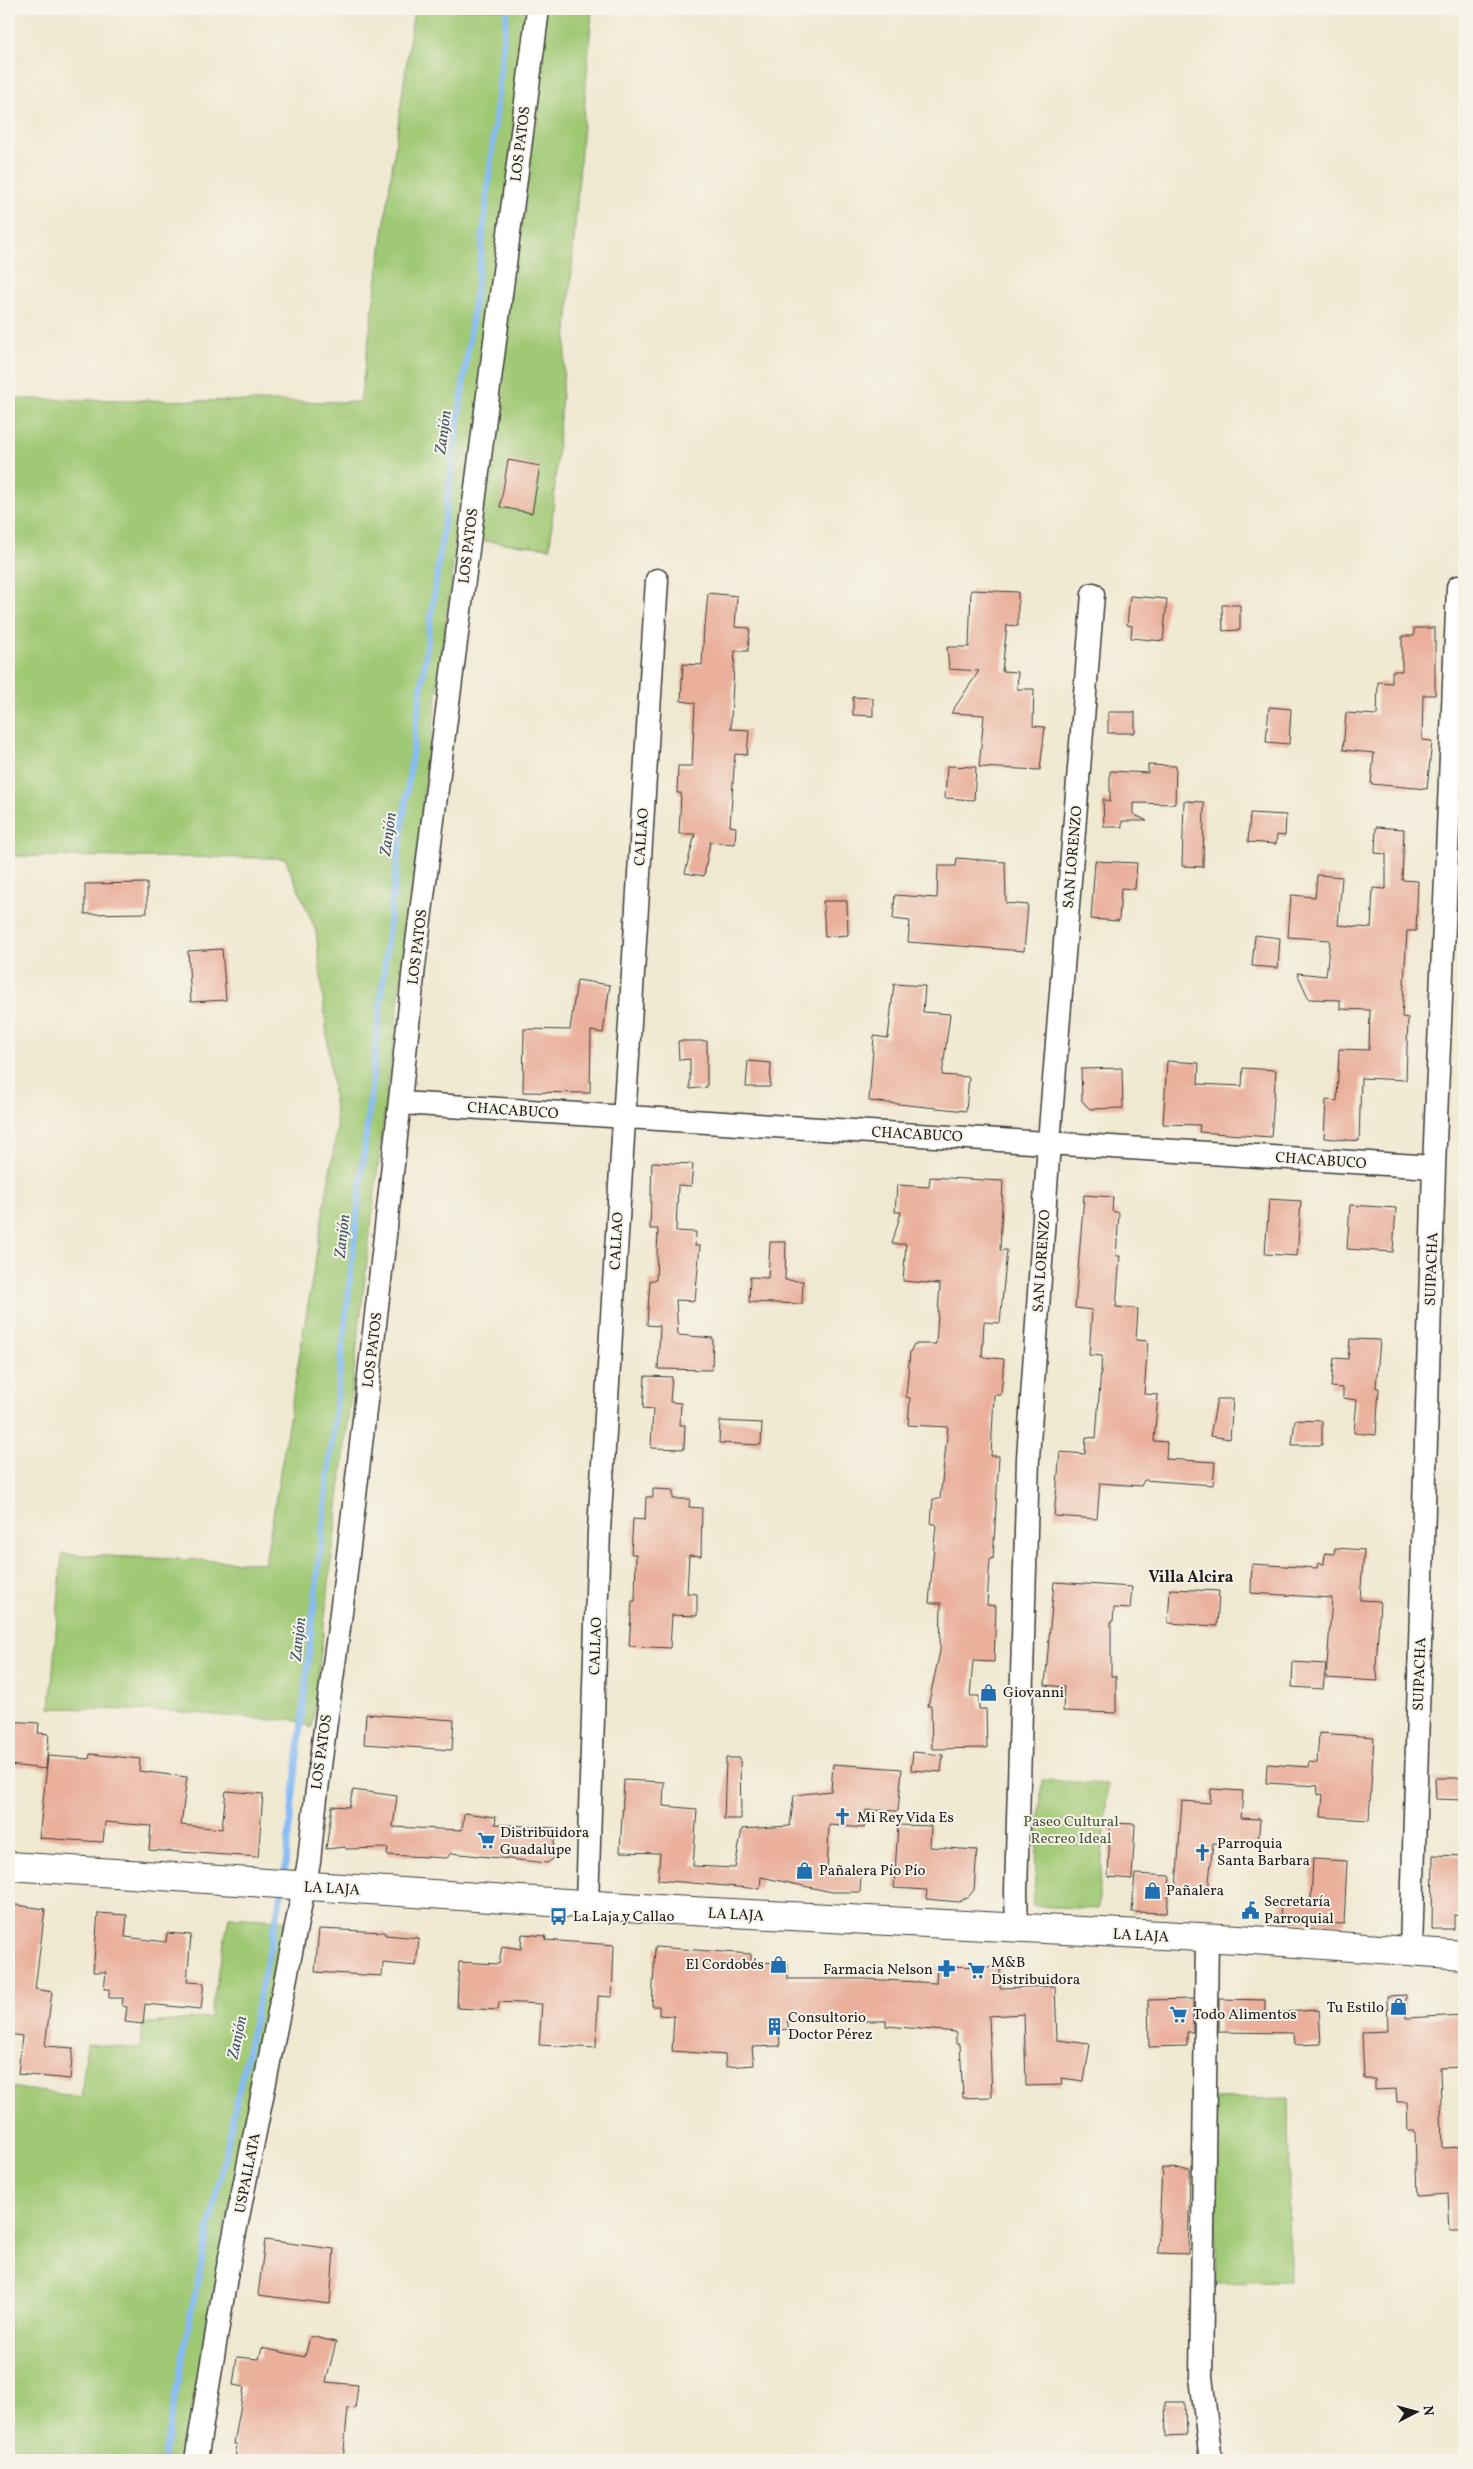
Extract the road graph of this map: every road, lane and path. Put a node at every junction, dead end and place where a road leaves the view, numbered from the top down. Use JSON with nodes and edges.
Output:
{"nodes":[{"id":1,"x":538,"y":9,"type":"edge"},
{"id":2,"x":657,"y":580,"type":"dead end"},
{"id":3,"x":1458,"y":587,"type":"dead end"},
{"id":4,"x":1092,"y":594,"type":"dead end"},
{"id":5,"x":400,"y":1103,"type":"junction"},
{"id":6,"x":624,"y":1117,"type":"junction"},
{"id":7,"x":1049,"y":1142,"type":"junction"},
{"id":8,"x":1434,"y":1167,"type":"junction"},
{"id":9,"x":9,"y":1866,"type":"edge"},
{"id":10,"x":304,"y":1887,"type":"junction"},
{"id":11,"x":588,"y":1904,"type":"junction"},
{"id":12,"x":1017,"y":1929,"type":"junction"},
{"id":13,"x":1208,"y":1938,"type":"junction"},
{"id":14,"x":1411,"y":1951,"type":"junction"},
{"id":15,"x":1464,"y":1955,"type":"edge"},
{"id":16,"x":1210,"y":2453,"type":"dead end"},
{"id":17,"x":196,"y":2460,"type":"edge"}],
"edges":[{"from":1,"to":5,"type":"street","name":"LOS PATOS"},
{"from":2,"to":6,"type":"street","name":"CALLAO"},
{"from":3,"to":8,"type":"street","name":"SUIPACHA"},
{"from":4,"to":7,"type":"street","name":"SAN LORENZO"},
{"from":5,"to":6,"type":"street","name":"CHACABUCO"},
{"from":5,"to":10,"type":"street","name":"LOS PATOS"},
{"from":6,"to":7,"type":"street","name":"CHACABUCO"},
{"from":6,"to":11,"type":"street","name":"CALLAO"},
{"from":7,"to":8,"type":"street","name":"CHACABUCO"},
{"from":7,"to":12,"type":"street","name":"SAN LORENZO"},
{"from":8,"to":14,"type":"street","name":"SUIPACHA"},
{"from":9,"to":10,"type":"main road","name":"LA LAJA"},
{"from":10,"to":11,"type":"main road","name":"LA LAJA"},
{"from":10,"to":17,"type":"street","name":"USPALLATA"},
{"from":11,"to":12,"type":"main road","name":"LA LAJA"},
{"from":12,"to":13,"type":"main road","name":"LA LAJA"},
{"from":13,"to":14,"type":"main road","name":"LA LAJA"},
{"from":13,"to":16,"type":"street"},
{"from":14,"to":15,"type":"main road","name":"LA LAJA"}]}
